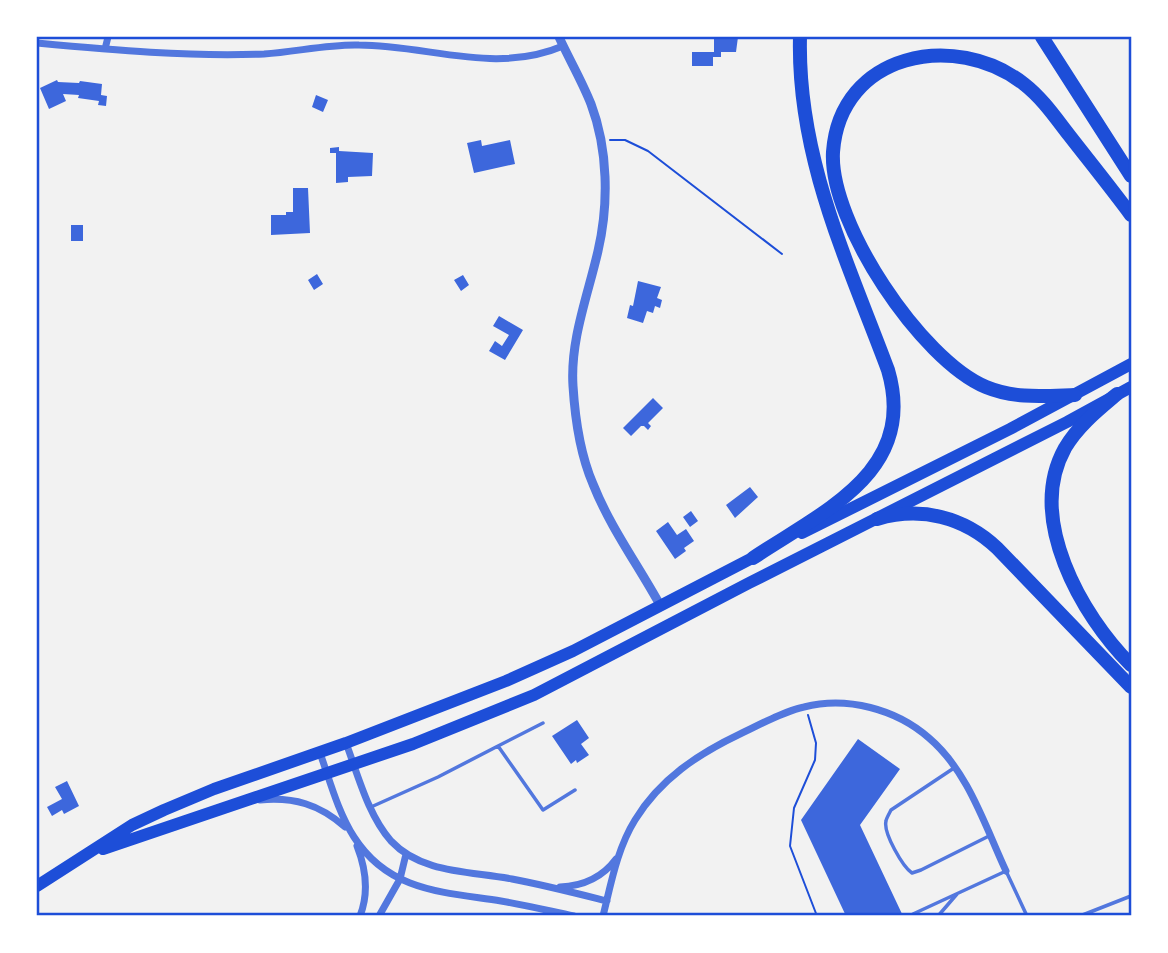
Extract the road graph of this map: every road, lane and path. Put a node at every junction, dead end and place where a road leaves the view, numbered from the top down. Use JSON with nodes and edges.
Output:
{"nodes":[{"id":1,"x":108,"y":37,"type":"edge"},
{"id":2,"x":800,"y":37,"type":"edge"},
{"id":3,"x":1042,"y":37,"type":"edge"},
{"id":4,"x":561,"y":41,"type":"edge"},
{"id":5,"x":37,"y":43,"type":"edge"},
{"id":6,"x":104,"y":50,"type":"junction"},
{"id":7,"x":601,"y":141,"type":"junction"},
{"id":8,"x":1131,"y":176,"type":"edge"},
{"id":9,"x":1131,"y":215,"type":"edge"},
{"id":10,"x":782,"y":254,"type":"dead end"},
{"id":11,"x":1131,"y":364,"type":"edge"},
{"id":12,"x":1131,"y":387,"type":"edge"},
{"id":13,"x":1117,"y":394,"type":"junction"},
{"id":14,"x":1075,"y":395,"type":"junction"},
{"id":15,"x":877,"y":519,"type":"junction"},
{"id":16,"x":753,"y":558,"type":"junction"},
{"id":17,"x":660,"y":605,"type":"junction"},
{"id":18,"x":1131,"y":665,"type":"edge"},
{"id":19,"x":1131,"y":687,"type":"edge"},
{"id":20,"x":806,"y":706,"type":"junction"},
{"id":21,"x":543,"y":723,"type":"dead end"},
{"id":22,"x":346,"y":743,"type":"junction"},
{"id":23,"x":498,"y":746,"type":"junction"},
{"id":24,"x":320,"y":753,"type":"junction"},
{"id":25,"x":354,"y":765,"type":"junction"},
{"id":26,"x":956,"y":767,"type":"junction"},
{"id":27,"x":328,"y":774,"type":"junction"},
{"id":28,"x":575,"y":790,"type":"dead end"},
{"id":29,"x":238,"y":804,"type":"junction"},
{"id":30,"x":370,"y":807,"type":"junction"},
{"id":31,"x":989,"y":836,"type":"junction"},
{"id":32,"x":354,"y":837,"type":"junction"},
{"id":33,"x":89,"y":853,"type":"junction"},
{"id":34,"x":406,"y":854,"type":"junction"},
{"id":35,"x":618,"y":856,"type":"junction"},
{"id":36,"x":1006,"y":871,"type":"junction"},
{"id":37,"x":401,"y":879,"type":"junction"},
{"id":38,"x":37,"y":886,"type":"edge"},
{"id":39,"x":550,"y":887,"type":"junction"},
{"id":40,"x":958,"y":893,"type":"junction"},
{"id":41,"x":1131,"y":896,"type":"edge"},
{"id":42,"x":607,"y":901,"type":"junction"},
{"id":43,"x":543,"y":909,"type":"junction"},
{"id":44,"x":912,"y":914,"type":"dead end"},
{"id":45,"x":360,"y":916,"type":"edge"},
{"id":46,"x":379,"y":916,"type":"edge"},
{"id":47,"x":558,"y":916,"type":"edge"},
{"id":48,"x":574,"y":916,"type":"edge"},
{"id":49,"x":603,"y":916,"type":"edge"},
{"id":50,"x":817,"y":916,"type":"edge"},
{"id":51,"x":938,"y":916,"type":"edge"},
{"id":52,"x":1027,"y":916,"type":"edge"},
{"id":53,"x":1080,"y":916,"type":"edge"}],
"edges":[{"from":1,"to":6,"type":"street"},
{"from":2,"to":16,"type":"highway"},
{"from":3,"to":8,"type":"highway"},
{"from":4,"to":6,"type":"street"},
{"from":4,"to":7,"type":"street"},
{"from":5,"to":6,"type":"street"},
{"from":7,"to":10,"type":"path"},
{"from":7,"to":17,"type":"street"},
{"from":9,"to":14,"type":"highway"},
{"from":11,"to":14,"type":"main road"},
{"from":12,"to":13,"type":"main road"},
{"from":13,"to":15,"type":"main road"},
{"from":13,"to":18,"type":"highway"},
{"from":14,"to":16,"type":"main road"},
{"from":15,"to":19,"type":"highway"},
{"from":15,"to":25,"type":"main road"},
{"from":16,"to":17,"type":"main road"},
{"from":17,"to":22,"type":"main road"},
{"from":20,"to":26,"type":"street"},
{"from":20,"to":35,"type":"street"},
{"from":20,"to":50,"type":"path"},
{"from":21,"to":23,"type":"lane"},
{"from":22,"to":24,"type":"main road"},
{"from":22,"to":25,"type":"street"},
{"from":23,"to":28,"type":"lane"},
{"from":23,"to":30,"type":"lane"},
{"from":24,"to":27,"type":"street"},
{"from":24,"to":33,"type":"main road"},
{"from":25,"to":27,"type":"main road"},
{"from":25,"to":30,"type":"street"},
{"from":26,"to":31,"type":"street"},
{"from":26,"to":31,"type":"lane"},
{"from":27,"to":29,"type":"main road"},
{"from":27,"to":32,"type":"street"},
{"from":29,"to":32,"type":"street"},
{"from":29,"to":33,"type":"main road"},
{"from":30,"to":34,"type":"street"},
{"from":31,"to":36,"type":"street"},
{"from":32,"to":37,"type":"street"},
{"from":32,"to":45,"type":"street"},
{"from":33,"to":38,"type":"main road"},
{"from":34,"to":37,"type":"street"},
{"from":34,"to":39,"type":"street"},
{"from":35,"to":39,"type":"street"},
{"from":35,"to":42,"type":"street"},
{"from":36,"to":40,"type":"lane"},
{"from":36,"to":52,"type":"lane"},
{"from":37,"to":43,"type":"street"},
{"from":37,"to":46,"type":"street"},
{"from":39,"to":42,"type":"street"},
{"from":40,"to":44,"type":"lane"},
{"from":40,"to":51,"type":"lane"},
{"from":41,"to":53,"type":"lane"},
{"from":42,"to":49,"type":"street"},
{"from":43,"to":47,"type":"street"},
{"from":43,"to":48,"type":"street"}]}
